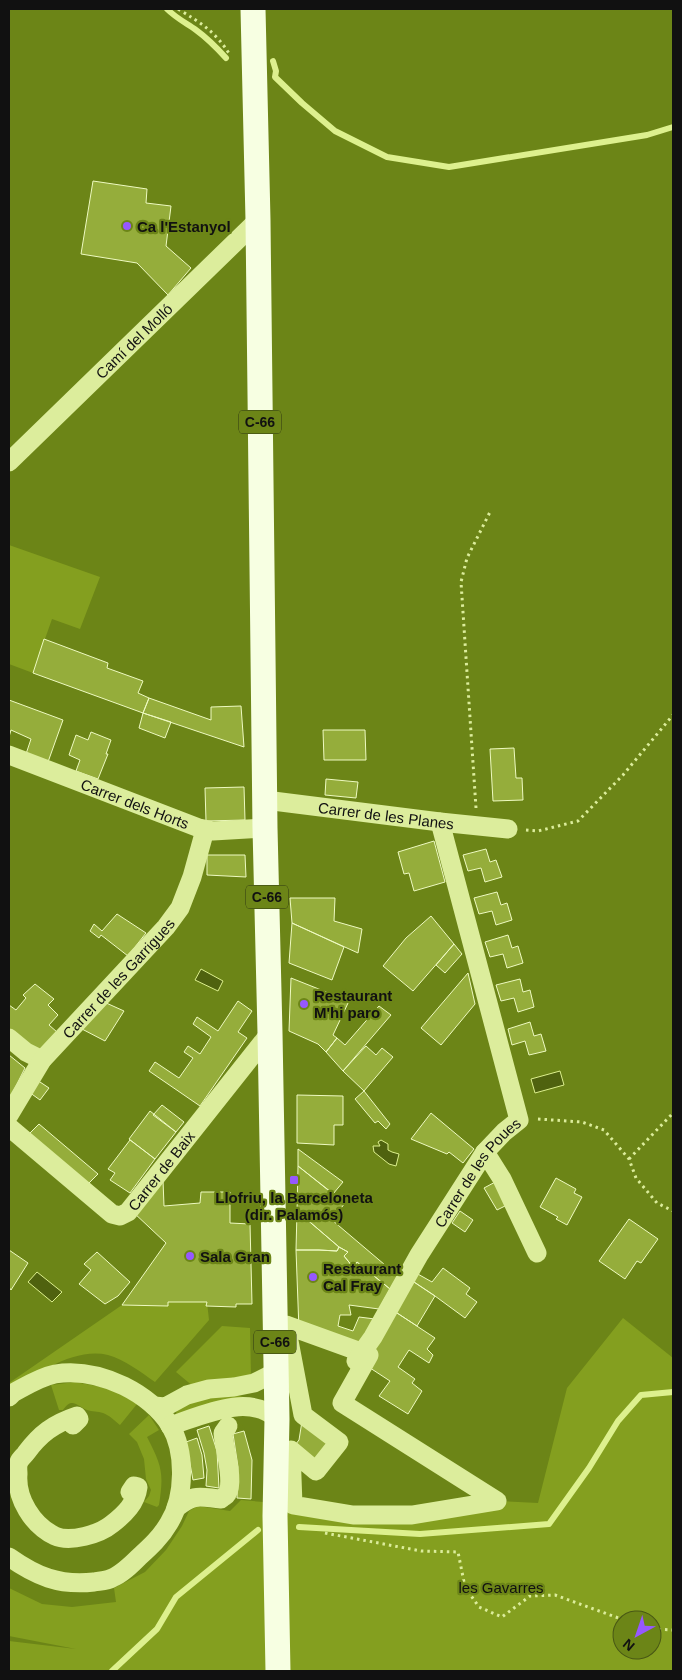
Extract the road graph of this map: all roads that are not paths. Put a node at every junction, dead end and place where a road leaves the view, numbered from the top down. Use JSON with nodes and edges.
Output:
{"nodes":[{"id":1,"x":254,"y":9,"type":"edge"},
{"id":2,"x":258,"y":220,"type":"junction"},
{"id":3,"x":9,"y":462,"type":"edge"},
{"id":4,"x":9,"y":755,"type":"edge"},
{"id":5,"x":265,"y":800,"type":"junction"},
{"id":6,"x":440,"y":822,"type":"junction"},
{"id":7,"x":265,"y":828,"type":"junction"},
{"id":8,"x":508,"y":829,"type":"road end"},
{"id":9,"x":205,"y":830,"type":"junction"},
{"id":10,"x":270,"y":1033,"type":"junction"},
{"id":11,"x":9,"y":1038,"type":"edge"},
{"id":12,"x":42,"y":1060,"type":"junction"},
{"id":13,"x":9,"y":1115,"type":"edge"},
{"id":14,"x":9,"y":1127,"type":"edge"},
{"id":15,"x":485,"y":1152,"type":"junction"},
{"id":16,"x":537,"y":1253,"type":"dead end"},
{"id":17,"x":280,"y":1327,"type":"junction"},
{"id":18,"x":362,"y":1353,"type":"junction"},
{"id":19,"x":276,"y":1372,"type":"junction"},
{"id":20,"x":9,"y":1397,"type":"edge"},
{"id":21,"x":154,"y":1406,"type":"junction"},
{"id":22,"x":277,"y":1419,"type":"junction"},
{"id":23,"x":73,"y":1425,"type":"dead end"},
{"id":24,"x":170,"y":1426,"type":"junction"},
{"id":25,"x":228,"y":1426,"type":"dead end"},
{"id":26,"x":130,"y":1492,"type":"dead end"},
{"id":27,"x":176,"y":1508,"type":"junction"},
{"id":28,"x":9,"y":1557,"type":"edge"},
{"id":29,"x":278,"y":1671,"type":"edge"}],
"edges":[{"from":1,"to":2,"type":"main road","number":"C-66"},
{"from":2,"to":3,"type":"street","name":"Camí del Molló"},
{"from":2,"to":5,"type":"main road","number":"C-66"},
{"from":4,"to":9,"type":"street","name":"Carrer dels Horts"},
{"from":5,"to":6,"type":"street","name":"Carrer de les Planes"},
{"from":5,"to":7,"type":"main road","number":"C-66"},
{"from":6,"to":8,"type":"street","name":"Carrer de les Planes"},
{"from":6,"to":15,"type":"street","name":"Carrer de les Poues"},
{"from":7,"to":9,"type":"street","name":"Carrer dels Horts"},
{"from":7,"to":10,"type":"main road","number":"C-66"},
{"from":9,"to":12,"type":"street","name":"Carrer de les Garrigues"},
{"from":10,"to":14,"type":"street","name":"Carrer de Baix"},
{"from":10,"to":17,"type":"main road","number":"C-66"},
{"from":11,"to":12,"type":"street"},
{"from":12,"to":13,"type":"street","name":"Carrer de les Garrigues"},
{"from":15,"to":16,"type":"street"},
{"from":15,"to":18,"type":"street","name":"Carrer de les Poues"},
{"from":17,"to":18,"type":"street"},
{"from":17,"to":18,"type":"street"},
{"from":17,"to":19,"type":"main road","number":"C-66"},
{"from":19,"to":21,"type":"street"},
{"from":19,"to":22,"type":"main road","number":"C-66"},
{"from":20,"to":21,"type":"street"},
{"from":21,"to":24,"type":"street"},
{"from":22,"to":24,"type":"street"},
{"from":22,"to":29,"type":"main road","number":"C-66"},
{"from":23,"to":26,"type":"street"},
{"from":24,"to":27,"type":"street"},
{"from":25,"to":27,"type":"street"},
{"from":27,"to":28,"type":"street"}]}
